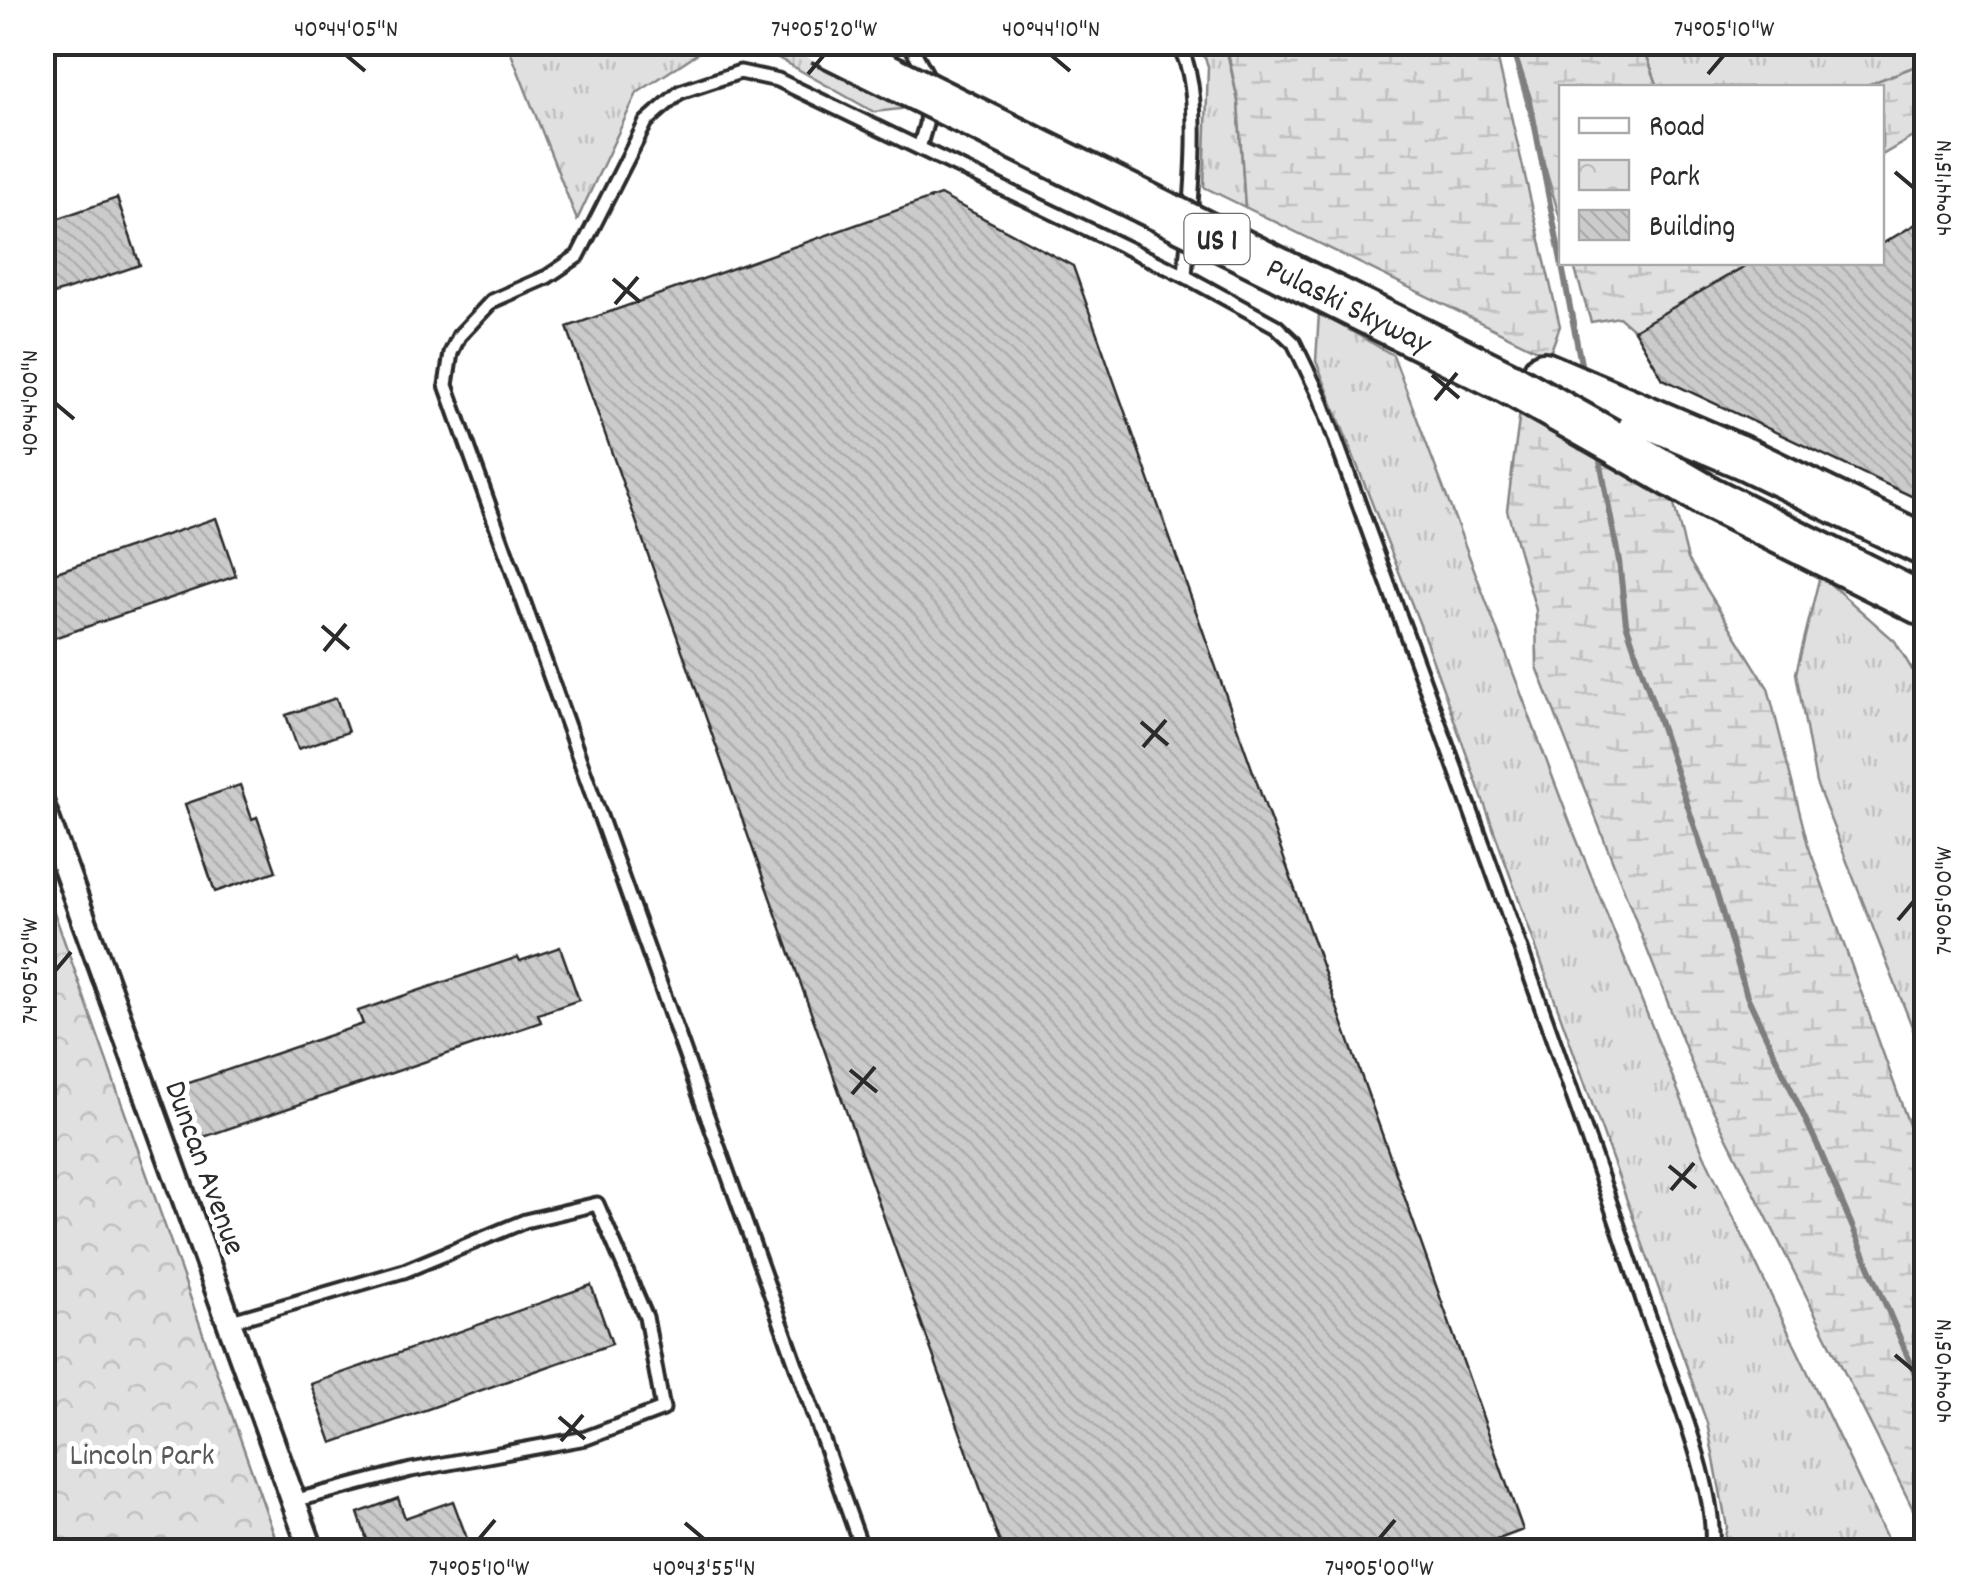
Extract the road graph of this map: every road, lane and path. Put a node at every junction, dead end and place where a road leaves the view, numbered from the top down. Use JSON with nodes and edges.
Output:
{"nodes":[{"id":1,"x":821,"y":42,"type":"edge"},
{"id":2,"x":876,"y":42,"type":"edge"},
{"id":3,"x":909,"y":42,"type":"edge"},
{"id":4,"x":1175,"y":42,"type":"edge"},
{"id":5,"x":919,"y":148,"type":"junction"},
{"id":6,"x":1184,"y":276,"type":"junction"},
{"id":7,"x":1926,"y":546,"type":"edge"},
{"id":8,"x":1926,"y":606,"type":"edge"},
{"id":9,"x":42,"y":804,"type":"edge"},
{"id":10,"x":228,"y":1322,"type":"junction"},
{"id":11,"x":293,"y":1501,"type":"junction"},
{"id":12,"x":312,"y":1552,"type":"edge"},
{"id":13,"x":862,"y":1552,"type":"edge"},
{"id":14,"x":1711,"y":1552,"type":"edge"}],
"edges":[{"from":1,"to":8,"type":"highway","name":"Pulaski Skyway","number":"US 1","bridge":true},
{"from":2,"to":7,"type":"highway","name":"Pulaski Skyway","number":"US 1"},
{"from":3,"to":5,"type":"lane"},
{"from":4,"to":6,"type":"lane"},
{"from":5,"to":6,"type":"lane"},
{"from":5,"to":13,"type":"lane"},
{"from":6,"to":14,"type":"lane"},
{"from":9,"to":10,"type":"street","name":"Duncan Avenue"},
{"from":10,"to":11,"type":"street","name":"Duncan Avenue"},
{"from":10,"to":11,"type":"lane"},
{"from":11,"to":12,"type":"street","name":"Duncan Avenue"}]}
